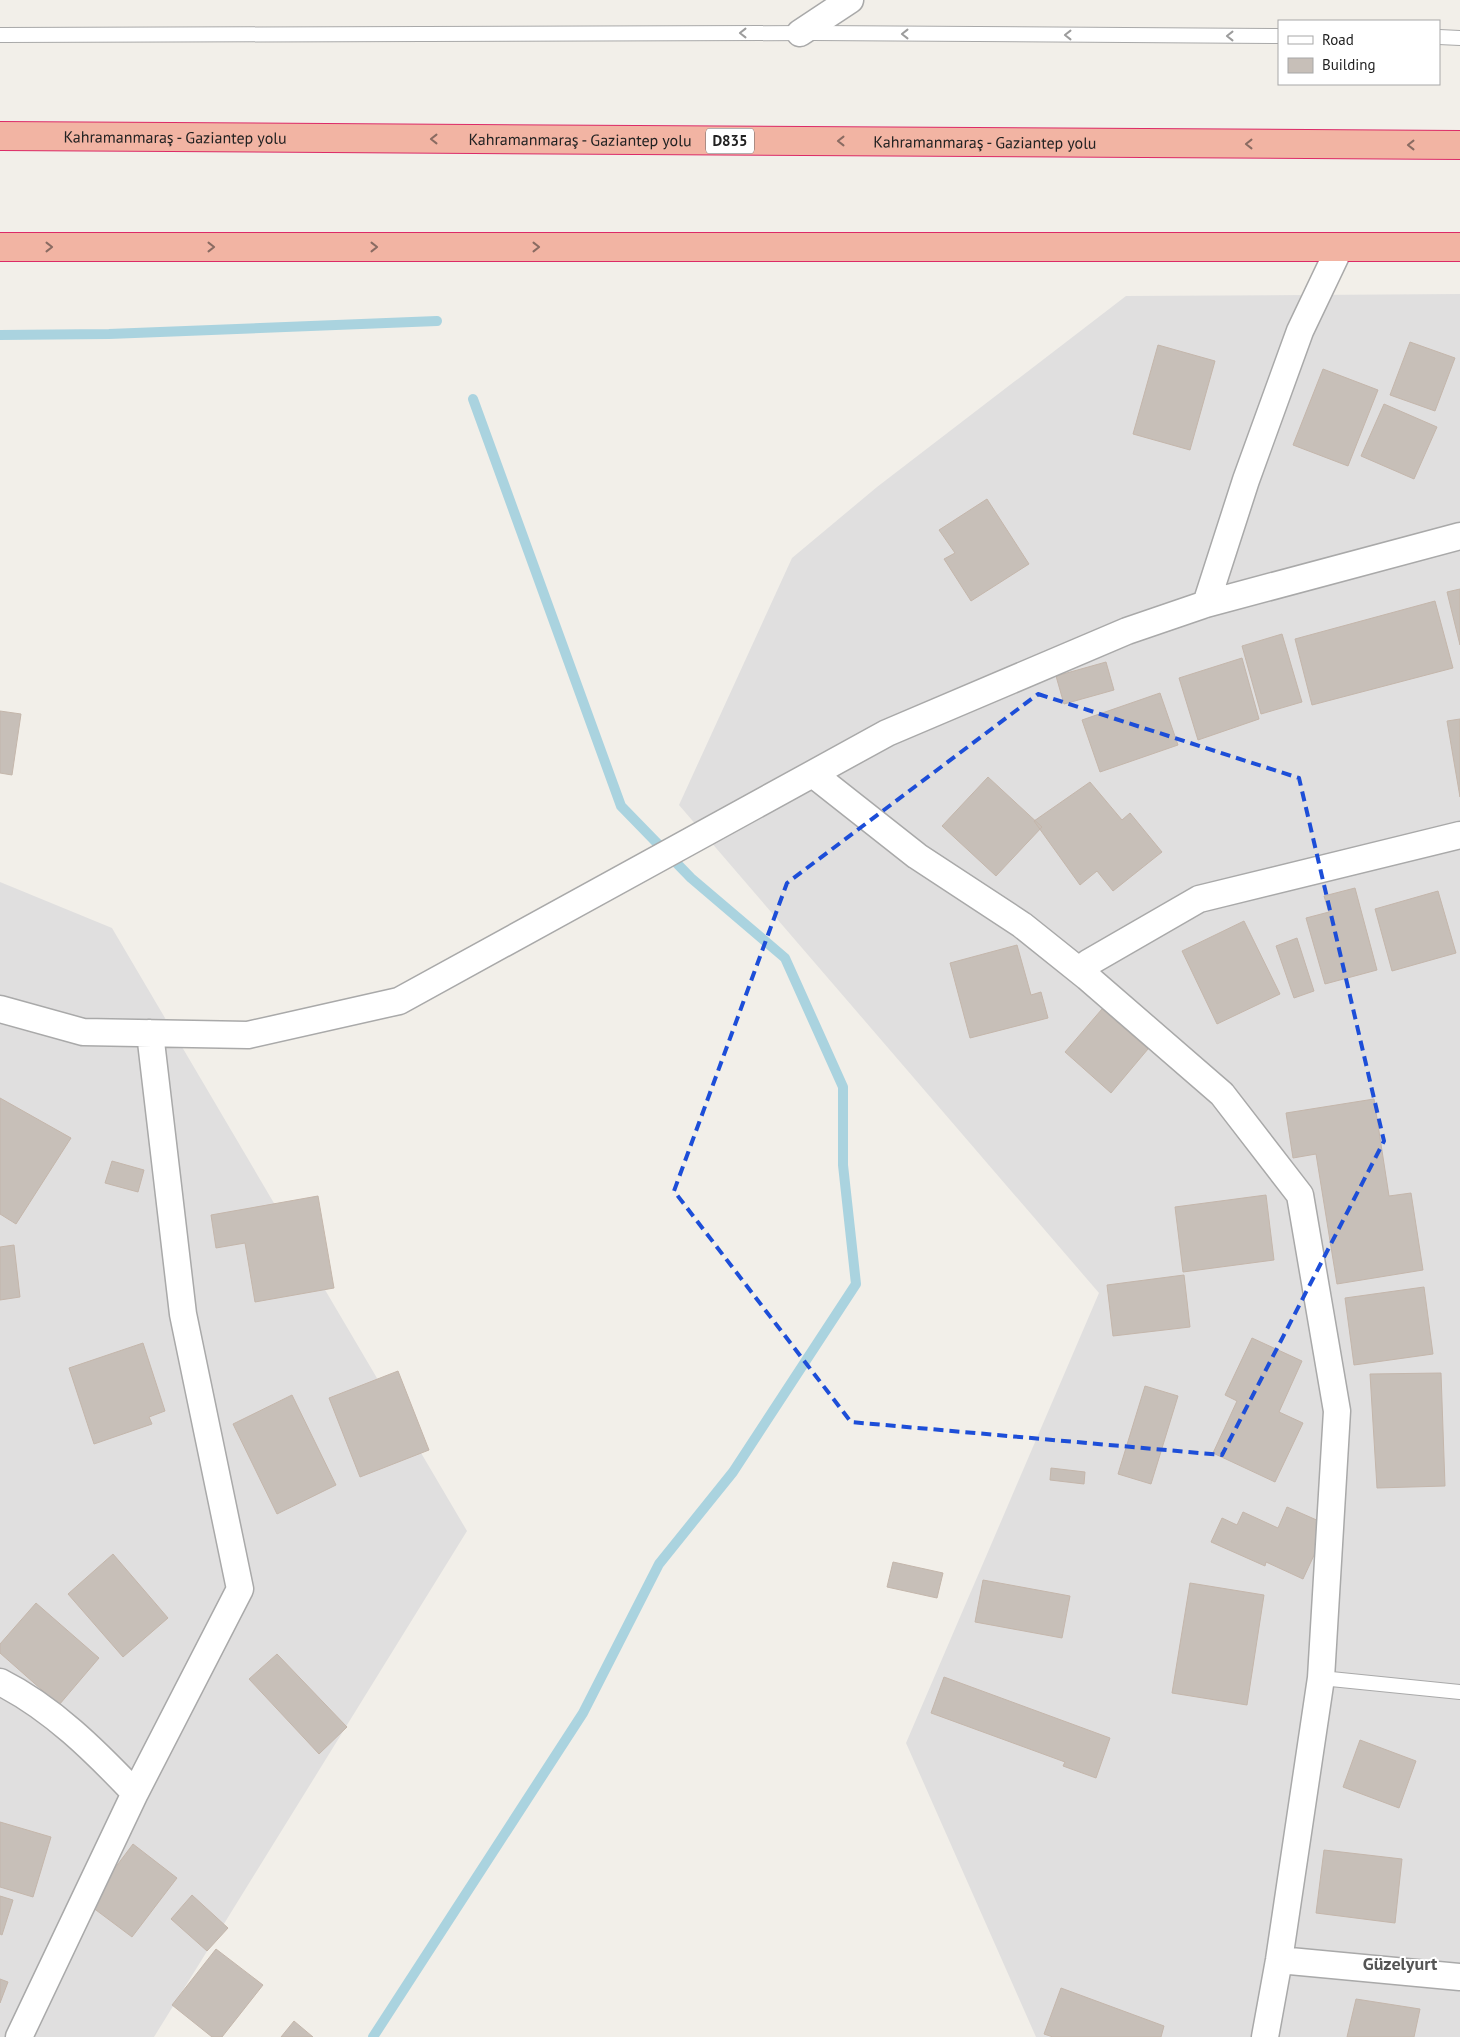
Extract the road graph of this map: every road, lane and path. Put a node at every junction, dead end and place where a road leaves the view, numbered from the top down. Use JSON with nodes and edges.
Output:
{"nodes":[{"id":1,"x":850,"y":0,"type":"edge"},
{"id":2,"x":800,"y":33,"type":"junction"},
{"id":3,"x":0,"y":35,"type":"edge"},
{"id":4,"x":1278,"y":36,"type":"edge"},
{"id":5,"x":1440,"y":37,"type":"edge"},
{"id":6,"x":1460,"y":38,"type":"edge"},
{"id":7,"x":0,"y":136,"type":"edge"},
{"id":8,"x":1460,"y":145,"type":"edge"},
{"id":9,"x":0,"y":247,"type":"edge"},
{"id":10,"x":1340,"y":247,"type":"junction"},
{"id":11,"x":1460,"y":247,"type":"edge"},
{"id":12,"x":1460,"y":536,"type":"edge"},
{"id":13,"x":1206,"y":604,"type":"junction"},
{"id":14,"x":813,"y":774,"type":"junction"},
{"id":15,"x":1460,"y":835,"type":"edge"},
{"id":16,"x":1087,"y":977,"type":"junction"},
{"id":17,"x":0,"y":1009,"type":"edge"},
{"id":18,"x":150,"y":1033,"type":"junction"},
{"id":19,"x":1321,"y":1678,"type":"junction"},
{"id":20,"x":0,"y":1682,"type":"edge"},
{"id":21,"x":1460,"y":1692,"type":"edge"},
{"id":22,"x":135,"y":1793,"type":"junction"},
{"id":23,"x":1278,"y":1960,"type":"junction"},
{"id":24,"x":1460,"y":1977,"type":"edge"},
{"id":25,"x":19,"y":2037,"type":"edge"},
{"id":26,"x":1265,"y":2037,"type":"edge"}],
"edges":[{"from":1,"to":2,"type":"street"},
{"from":2,"to":3,"type":"lane","one_way":true},
{"from":4,"to":2,"type":"lane","one_way":true},
{"from":5,"to":6,"type":"lane"},
{"from":8,"to":7,"type":"highway","name":"Kahramanmaraş - Gaziantep yolu","number":"D835","one_way":true},
{"from":9,"to":10,"type":"highway","one_way":true},
{"from":10,"to":11,"type":"highway"},
{"from":10,"to":13,"type":"street"},
{"from":12,"to":13,"type":"street"},
{"from":13,"to":14,"type":"street"},
{"from":14,"to":16,"type":"street"},
{"from":14,"to":18,"type":"street"},
{"from":15,"to":16,"type":"street"},
{"from":16,"to":19,"type":"street"},
{"from":17,"to":18,"type":"street"},
{"from":18,"to":22,"type":"street"},
{"from":19,"to":21,"type":"lane"},
{"from":19,"to":23,"type":"street"},
{"from":20,"to":22,"type":"street"},
{"from":22,"to":25,"type":"street"},
{"from":23,"to":24,"type":"street"},
{"from":23,"to":26,"type":"street"}]}
